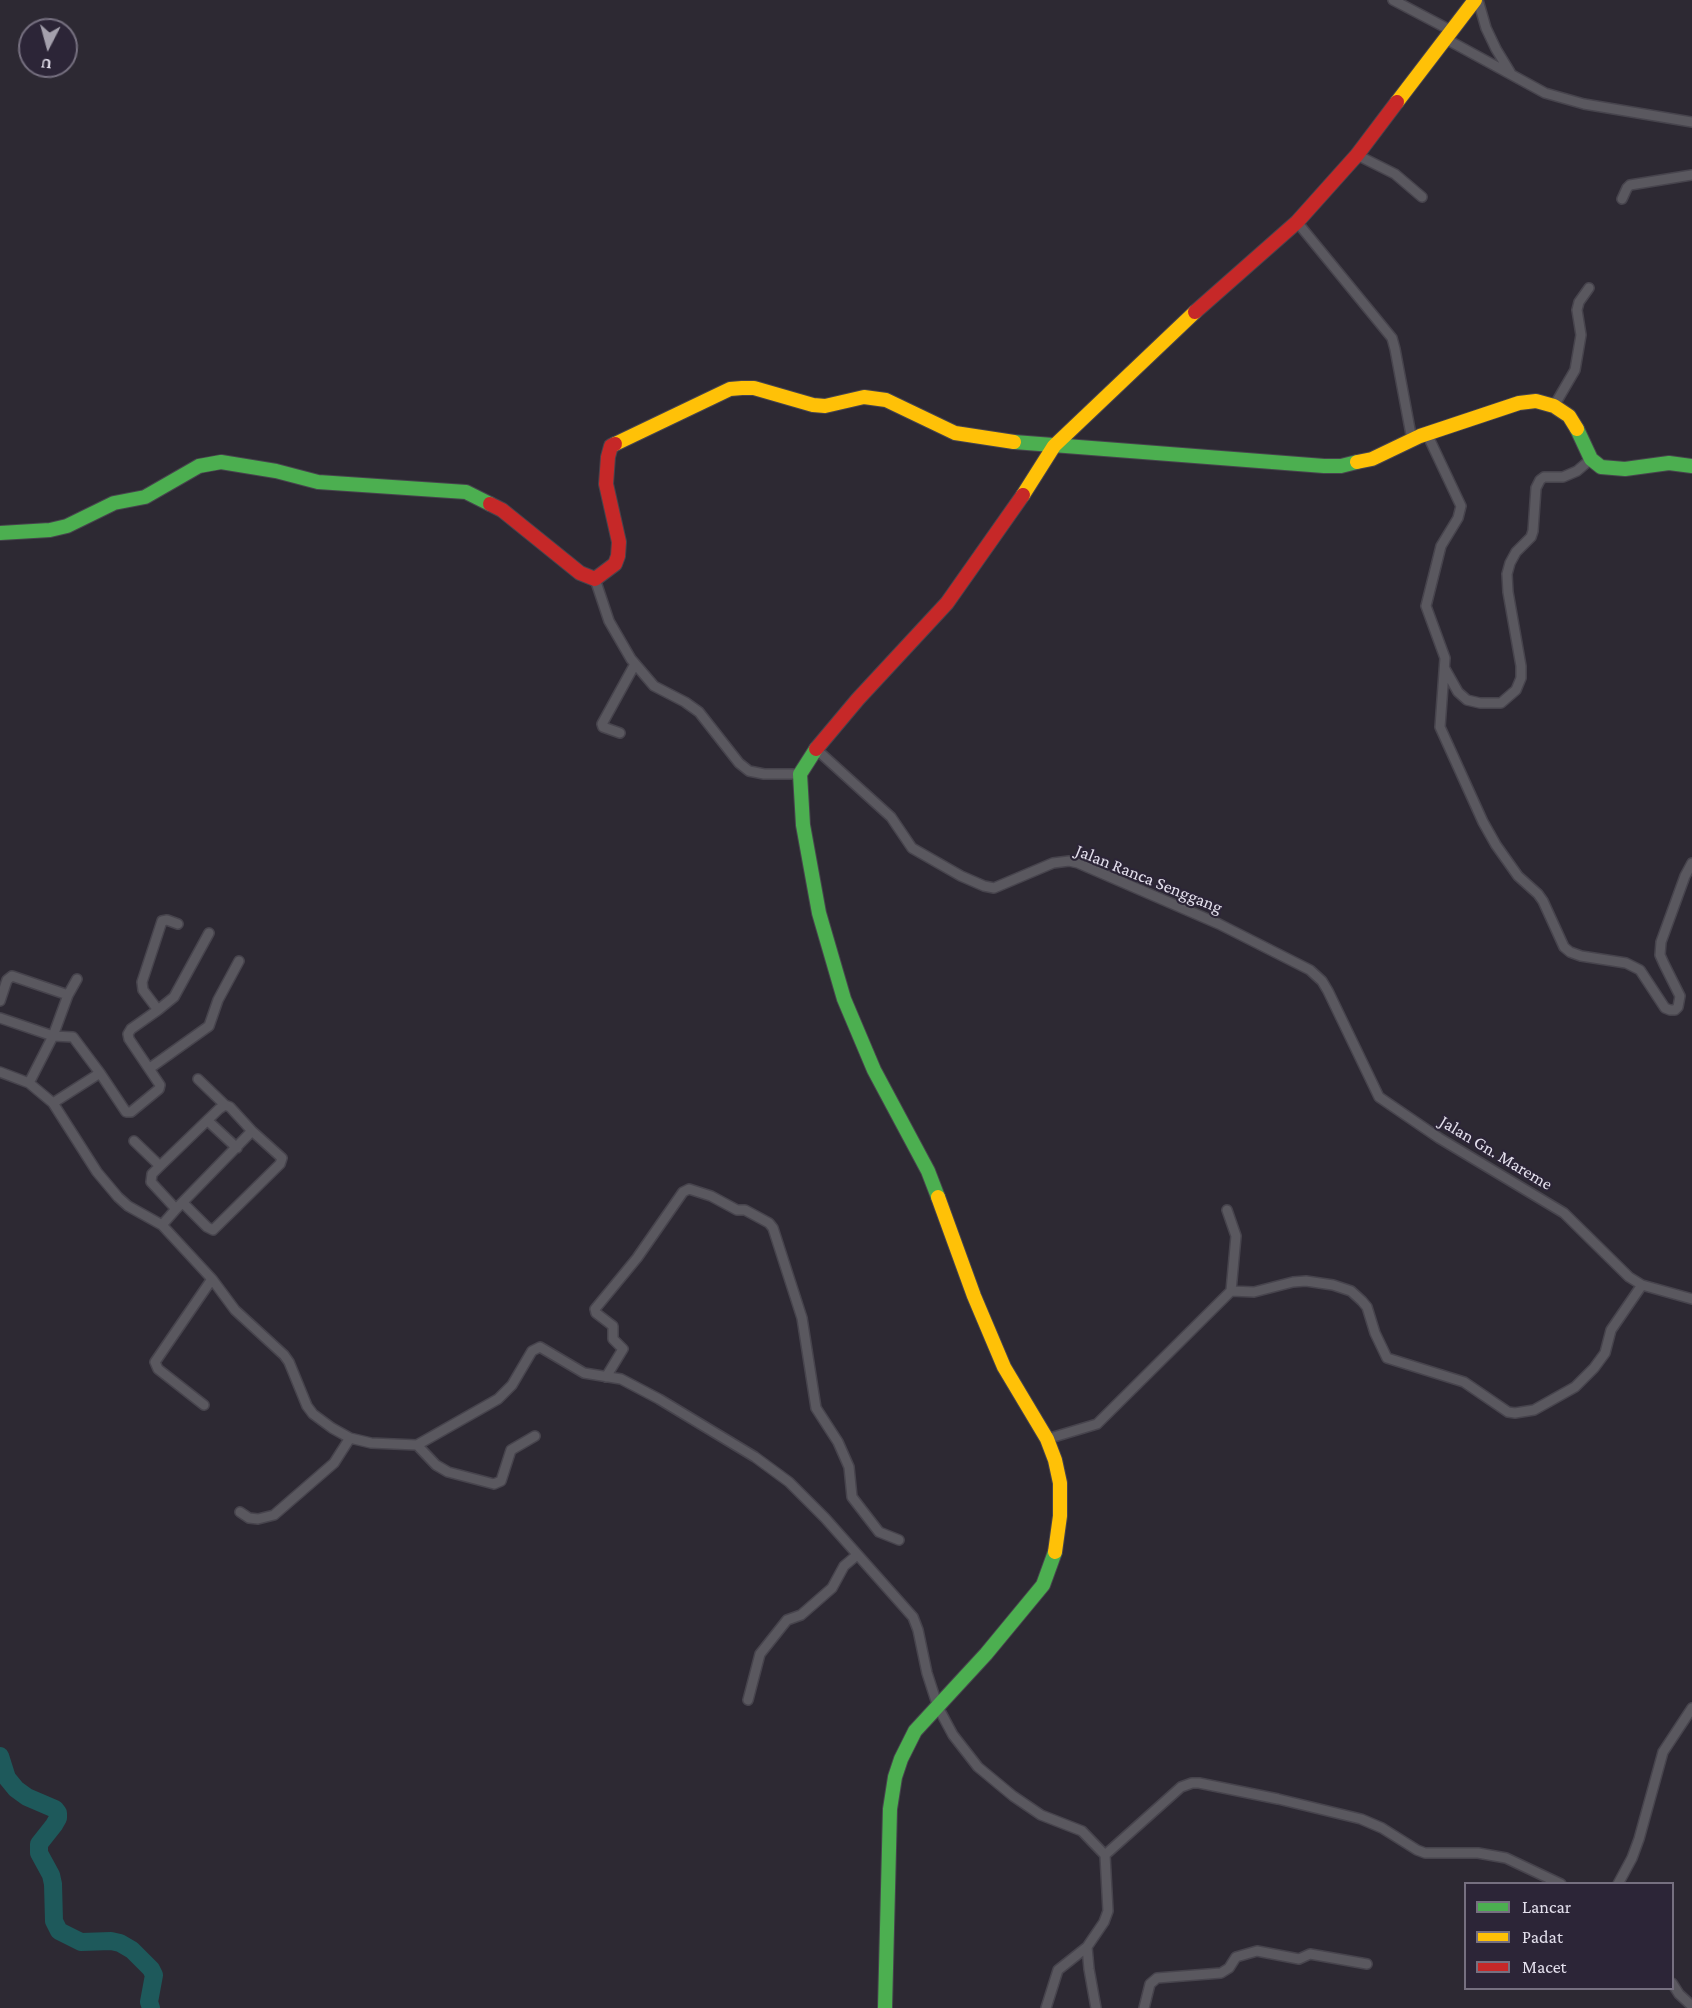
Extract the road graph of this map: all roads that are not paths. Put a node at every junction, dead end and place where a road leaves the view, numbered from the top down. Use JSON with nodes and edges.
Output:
{"nodes":[{"id":1,"x":1393,"y":0,"type":"edge"},
{"id":2,"x":1477,"y":0,"type":"edge"},
{"id":3,"x":1449,"y":35,"type":"junction"},
{"id":4,"x":1512,"y":75,"type":"junction"},
{"id":5,"x":1692,"y":122,"type":"edge"},
{"id":6,"x":1357,"y":155,"type":"junction"},
{"id":7,"x":1692,"y":175,"type":"edge"},
{"id":8,"x":1422,"y":197,"type":"dead end"},
{"id":9,"x":1622,"y":199,"type":"dead end"},
{"id":10,"x":1297,"y":222,"type":"junction"},
{"id":11,"x":1589,"y":288,"type":"dead end"},
{"id":12,"x":1554,"y":406,"type":"junction"},
{"id":13,"x":1427,"y":434,"type":"junction"},
{"id":14,"x":1412,"y":440,"type":"junction"},
{"id":15,"x":1054,"y":446,"type":"junction"},
{"id":16,"x":1591,"y":459,"type":"junction"},
{"id":17,"x":1692,"y":466,"type":"edge"},
{"id":18,"x":0,"y":532,"type":"edge"},
{"id":19,"x":595,"y":579,"type":"junction"},
{"id":20,"x":635,"y":664,"type":"junction"},
{"id":21,"x":1444,"y":667,"type":"junction"},
{"id":22,"x":621,"y":734,"type":"dead end"},
{"id":23,"x":816,"y":749,"type":"junction"},
{"id":24,"x":800,"y":774,"type":"junction"},
{"id":25,"x":1692,"y":863,"type":"edge"},
{"id":26,"x":178,"y":924,"type":"dead end"},
{"id":27,"x":209,"y":933,"type":"dead end"},
{"id":28,"x":239,"y":961,"type":"dead end"},
{"id":29,"x":77,"y":979,"type":"dead end"},
{"id":30,"x":1328,"y":991,"type":"joint"},
{"id":31,"x":68,"y":995,"type":"junction"},
{"id":32,"x":0,"y":1001,"type":"edge"},
{"id":33,"x":158,"y":1010,"type":"junction"},
{"id":34,"x":0,"y":1018,"type":"edge"},
{"id":35,"x":53,"y":1036,"type":"junction"},
{"id":36,"x":150,"y":1068,"type":"junction"},
{"id":37,"x":0,"y":1072,"type":"edge"},
{"id":38,"x":100,"y":1073,"type":"junction"},
{"id":39,"x":198,"y":1079,"type":"dead end"},
{"id":40,"x":29,"y":1083,"type":"junction"},
{"id":41,"x":53,"y":1103,"type":"junction"},
{"id":42,"x":225,"y":1105,"type":"junction"},
{"id":43,"x":208,"y":1121,"type":"junction"},
{"id":44,"x":252,"y":1131,"type":"junction"},
{"id":45,"x":134,"y":1141,"type":"dead end"},
{"id":46,"x":237,"y":1148,"type":"junction"},
{"id":47,"x":160,"y":1166,"type":"junction"},
{"id":48,"x":179,"y":1206,"type":"junction"},
{"id":49,"x":1227,"y":1210,"type":"dead end"},
{"id":50,"x":162,"y":1225,"type":"junction"},
{"id":51,"x":212,"y":1279,"type":"junction"},
{"id":52,"x":1642,"y":1285,"type":"junction"},
{"id":53,"x":1231,"y":1291,"type":"junction"},
{"id":54,"x":1692,"y":1299,"type":"edge"},
{"id":55,"x":606,"y":1377,"type":"junction"},
{"id":56,"x":204,"y":1405,"type":"dead end"},
{"id":57,"x":535,"y":1436,"type":"dead end"},
{"id":58,"x":350,"y":1437,"type":"junction"},
{"id":59,"x":1047,"y":1439,"type":"junction"},
{"id":60,"x":417,"y":1445,"type":"junction"},
{"id":61,"x":240,"y":1512,"type":"dead end"},
{"id":62,"x":899,"y":1540,"type":"dead end"},
{"id":63,"x":857,"y":1555,"type":"junction"},
{"id":64,"x":748,"y":1700,"type":"dead end"},
{"id":65,"x":938,"y":1707,"type":"junction"},
{"id":66,"x":1692,"y":1708,"type":"edge"},
{"id":67,"x":1105,"y":1855,"type":"junction"},
{"id":68,"x":1557,"y":1882,"type":"edge"},
{"id":69,"x":1619,"y":1882,"type":"edge"},
{"id":70,"x":1087,"y":1947,"type":"junction"},
{"id":71,"x":1367,"y":1964,"type":"dead end"},
{"id":72,"x":1674,"y":1986,"type":"edge"},
{"id":73,"x":1692,"y":2006,"type":"edge"},
{"id":74,"x":885,"y":2008,"type":"edge"},
{"id":75,"x":1047,"y":2008,"type":"edge"},
{"id":76,"x":1096,"y":2008,"type":"edge"},
{"id":77,"x":1144,"y":2008,"type":"edge"}],
"edges":[{"from":1,"to":3,"type":"street"},
{"from":2,"to":3,"type":"street"},
{"from":2,"to":4,"type":"street"},
{"from":3,"to":4,"type":"street"},
{"from":3,"to":6,"type":"street"},
{"from":4,"to":5,"type":"street"},
{"from":6,"to":8,"type":"street"},
{"from":6,"to":10,"type":"street"},
{"from":7,"to":9,"type":"street"},
{"from":10,"to":14,"type":"street"},
{"from":10,"to":15,"type":"street"},
{"from":11,"to":12,"type":"street"},
{"from":12,"to":13,"type":"street"},
{"from":12,"to":16,"type":"street"},
{"from":13,"to":14,"type":"street"},
{"from":13,"to":21,"type":"street"},
{"from":14,"to":15,"type":"street"},
{"from":15,"to":19,"type":"street"},
{"from":15,"to":23,"type":"street"},
{"from":16,"to":17,"type":"street"},
{"from":16,"to":21,"type":"street"},
{"from":18,"to":19,"type":"street"},
{"from":19,"to":20,"type":"street"},
{"from":20,"to":22,"type":"street"},
{"from":20,"to":24,"type":"street"},
{"from":21,"to":25,"type":"street"},
{"from":23,"to":24,"type":"street"},
{"from":23,"to":30,"type":"street","name":"Jalan Ranca Senggang"},
{"from":24,"to":59,"type":"street"},
{"from":26,"to":33,"type":"street"},
{"from":27,"to":33,"type":"street"},
{"from":28,"to":36,"type":"street"},
{"from":29,"to":31,"type":"street"},
{"from":30,"to":52,"type":"street","name":"Jalan Gn. Mareme"},
{"from":31,"to":32,"type":"street"},
{"from":31,"to":35,"type":"street"},
{"from":33,"to":36,"type":"street"},
{"from":34,"to":35,"type":"street"},
{"from":35,"to":38,"type":"street"},
{"from":35,"to":40,"type":"street"},
{"from":36,"to":38,"type":"street"},
{"from":37,"to":40,"type":"street"},
{"from":38,"to":41,"type":"street"},
{"from":39,"to":42,"type":"street"},
{"from":40,"to":41,"type":"street"},
{"from":41,"to":50,"type":"street"},
{"from":42,"to":43,"type":"street"},
{"from":42,"to":44,"type":"street"},
{"from":43,"to":46,"type":"street"},
{"from":43,"to":47,"type":"street"},
{"from":44,"to":46,"type":"street"},
{"from":44,"to":48,"type":"street"},
{"from":45,"to":47,"type":"street"},
{"from":46,"to":48,"type":"street"},
{"from":47,"to":48,"type":"street"},
{"from":48,"to":50,"type":"street"},
{"from":49,"to":53,"type":"street"},
{"from":50,"to":51,"type":"street"},
{"from":51,"to":56,"type":"street"},
{"from":51,"to":58,"type":"street"},
{"from":52,"to":53,"type":"street"},
{"from":52,"to":54,"type":"street","name":"Jalan Gn. Mareme"},
{"from":53,"to":59,"type":"street"},
{"from":55,"to":60,"type":"street"},
{"from":55,"to":62,"type":"street"},
{"from":55,"to":63,"type":"street"},
{"from":57,"to":60,"type":"street"},
{"from":58,"to":60,"type":"street"},
{"from":58,"to":61,"type":"street"},
{"from":59,"to":65,"type":"street"},
{"from":63,"to":64,"type":"street"},
{"from":63,"to":65,"type":"street"},
{"from":65,"to":67,"type":"street"},
{"from":65,"to":74,"type":"street"},
{"from":66,"to":69,"type":"street"},
{"from":67,"to":68,"type":"street"},
{"from":67,"to":70,"type":"street"},
{"from":70,"to":75,"type":"street"},
{"from":70,"to":76,"type":"street"},
{"from":71,"to":77,"type":"street"},
{"from":72,"to":73,"type":"street"}]}
